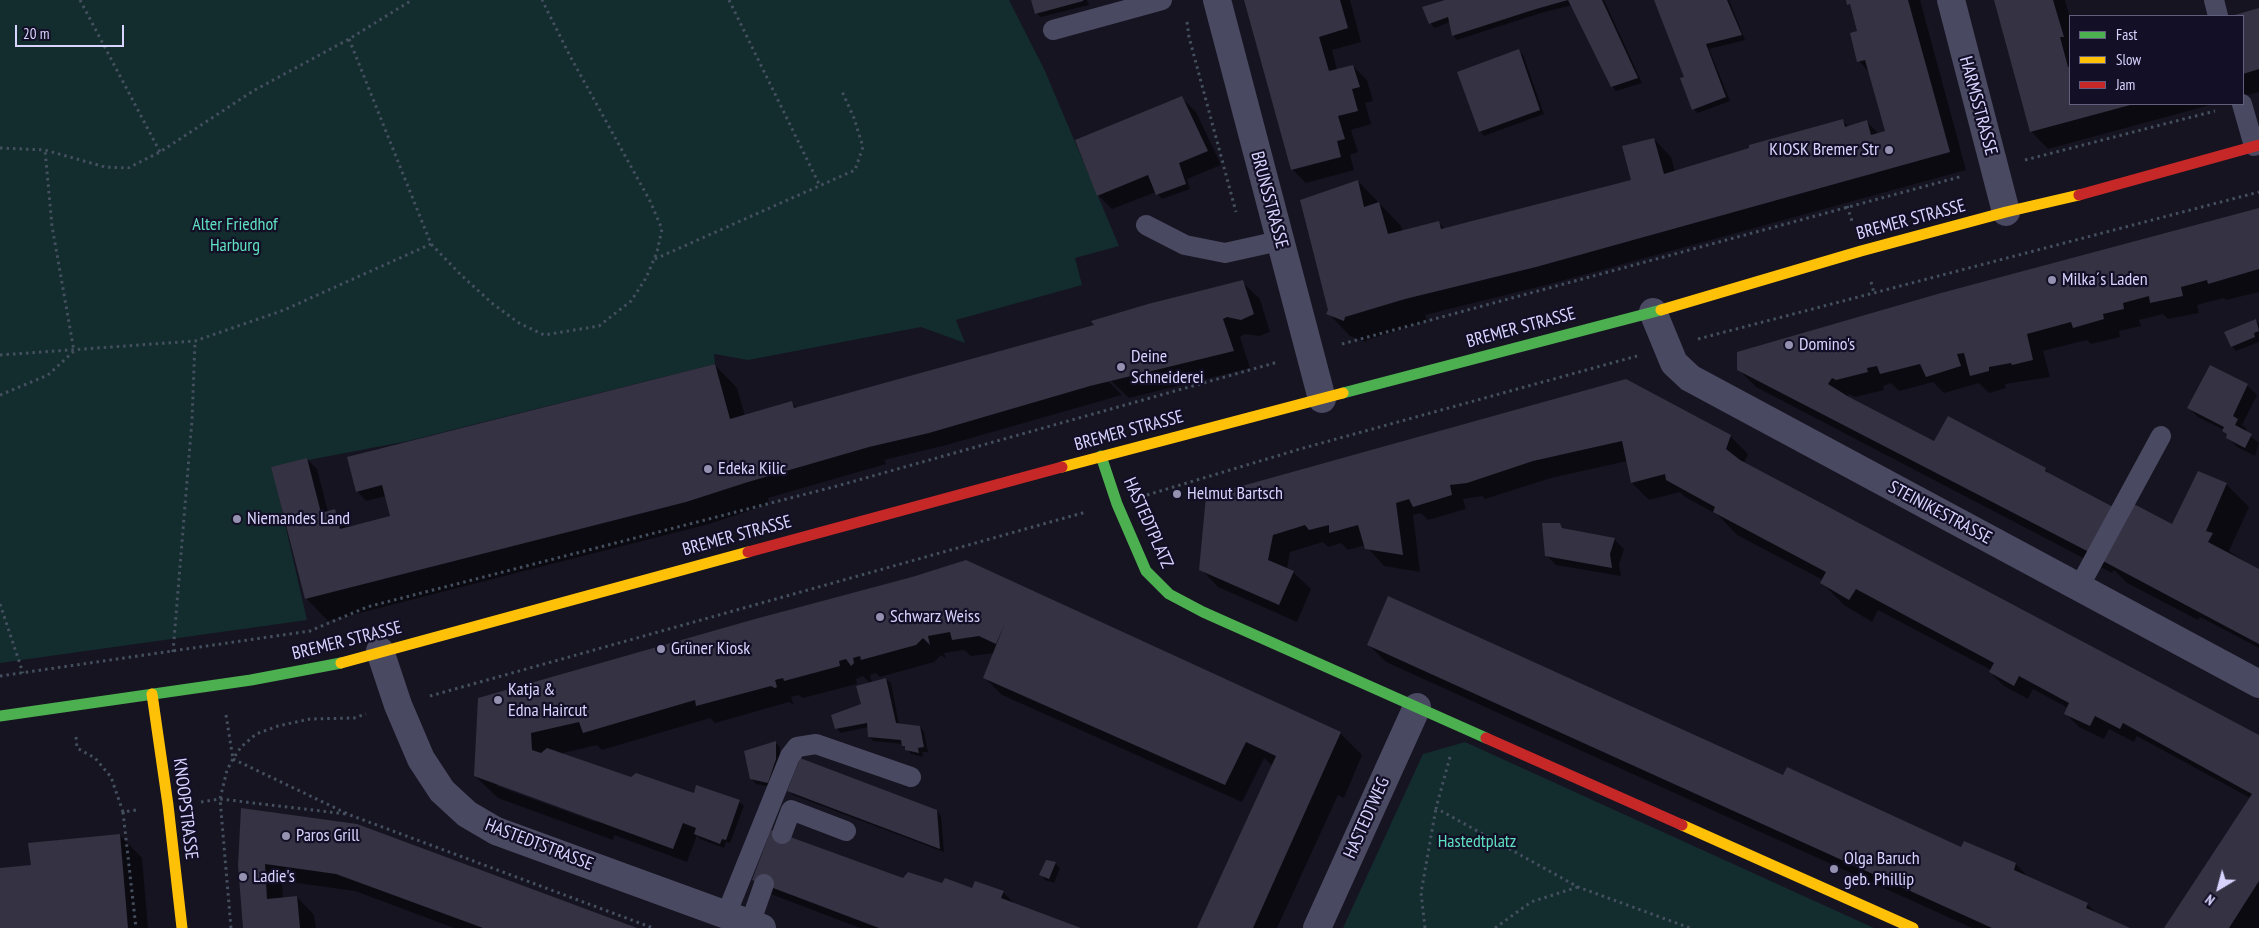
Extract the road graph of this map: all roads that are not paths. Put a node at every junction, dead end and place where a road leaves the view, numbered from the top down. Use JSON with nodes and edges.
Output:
{"nodes":[{"id":1,"x":1162,"y":0,"type":"edge"},
{"id":2,"x":1217,"y":0,"type":"edge"},
{"id":3,"x":1950,"y":0,"type":"edge"},
{"id":4,"x":2214,"y":0,"type":"edge"},
{"id":5,"x":2218,"y":15,"type":"edge"},
{"id":6,"x":1053,"y":30,"type":"dead end"},
{"id":7,"x":2233,"y":106,"type":"edge"},
{"id":8,"x":2257,"y":145,"type":"edge"},
{"id":9,"x":2006,"y":212,"type":"junction"},
{"id":10,"x":1146,"y":225,"type":"dead end"},
{"id":11,"x":1279,"y":240,"type":"junction"},
{"id":12,"x":1653,"y":312,"type":"junction"},
{"id":13,"x":1322,"y":399,"type":"junction"},
{"id":14,"x":2161,"y":436,"type":"dead end"},
{"id":15,"x":1101,"y":456,"type":"junction"},
{"id":16,"x":2078,"y":587,"type":"junction"},
{"id":17,"x":380,"y":651,"type":"junction"},
{"id":18,"x":2259,"y":684,"type":"edge"},
{"id":19,"x":152,"y":694,"type":"junction"},
{"id":20,"x":1417,"y":708,"type":"junction"},
{"id":21,"x":0,"y":716,"type":"edge"},
{"id":22,"x":910,"y":777,"type":"dead end"},
{"id":23,"x":846,"y":831,"type":"dead end"},
{"id":24,"x":782,"y":834,"type":"dead end"},
{"id":25,"x":764,"y":884,"type":"dead end"},
{"id":26,"x":746,"y":922,"type":"edge"},
{"id":27,"x":182,"y":928,"type":"edge"},
{"id":28,"x":1317,"y":928,"type":"edge"},
{"id":29,"x":1913,"y":928,"type":"edge"}],
"edges":[{"from":1,"to":6,"type":"lane"},
{"from":2,"to":11,"type":"street","name":"BRUNSSTRASSE"},
{"from":3,"to":9,"type":"street","name":"HARMSSTRASSE"},
{"from":4,"to":5,"type":"lane"},
{"from":7,"to":8,"type":"lane"},
{"from":8,"to":9,"type":"main road","name":"BREMER STRASSE"},
{"from":9,"to":12,"type":"main road","name":"BREMER STRASSE"},
{"from":10,"to":11,"type":"lane"},
{"from":11,"to":13,"type":"street","name":"BRUNSSTRASSE"},
{"from":12,"to":13,"type":"main road","name":"BREMER STRASSE"},
{"from":12,"to":16,"type":"street","name":"STEINIKESTRASSE"},
{"from":13,"to":15,"type":"main road","name":"BREMER STRASSE"},
{"from":14,"to":16,"type":"lane"},
{"from":15,"to":17,"type":"main road","name":"BREMER STRASSE"},
{"from":15,"to":20,"type":"main road","name":"HASTEDTPLATZ"},
{"from":16,"to":18,"type":"street","name":"STEINIKESTRASSE"},
{"from":17,"to":19,"type":"main road","name":"BREMER STRASSE"},
{"from":17,"to":26,"type":"street","name":"HASTEDTSTRASSE"},
{"from":19,"to":21,"type":"main road","name":"BREMER STRASSE"},
{"from":19,"to":27,"type":"main road","name":"KNOOPSTRASSE"},
{"from":20,"to":28,"type":"street","name":"HASTEDTWEG"},
{"from":20,"to":29,"type":"main road","name":"HASTEDTPLATZ"},
{"from":22,"to":26,"type":"lane"},
{"from":23,"to":24,"type":"lane"},
{"from":25,"to":26,"type":"lane"}]}
